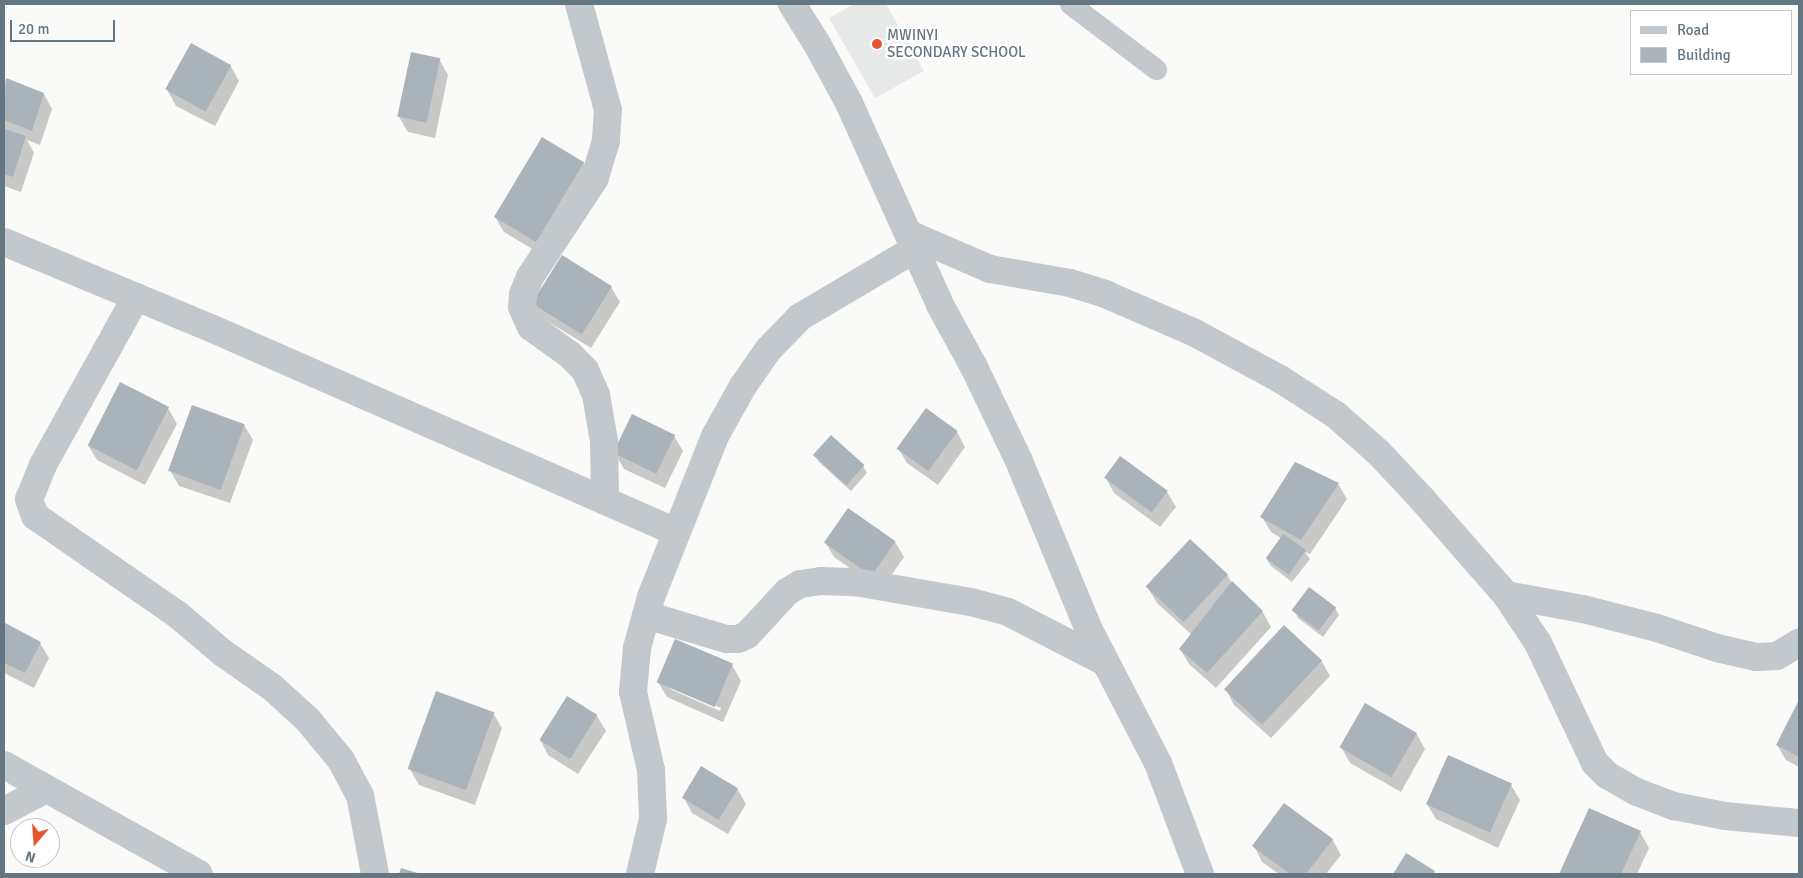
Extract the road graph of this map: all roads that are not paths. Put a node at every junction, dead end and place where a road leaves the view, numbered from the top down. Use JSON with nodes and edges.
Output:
{"nodes":[{"id":1,"x":579,"y":4,"type":"edge"},
{"id":2,"x":792,"y":4,"type":"edge"},
{"id":3,"x":1070,"y":4,"type":"edge"},
{"id":4,"x":1156,"y":68,"type":"dead end"},
{"id":5,"x":912,"y":241,"type":"junction"},
{"id":6,"x":4,"y":242,"type":"edge"},
{"id":7,"x":136,"y":297,"type":"junction"},
{"id":8,"x":605,"y":501,"type":"junction"},
{"id":9,"x":676,"y":532,"type":"junction"},
{"id":10,"x":1506,"y":595,"type":"junction"},
{"id":11,"x":646,"y":615,"type":"junction"},
{"id":12,"x":1799,"y":643,"type":"edge"},
{"id":13,"x":1105,"y":662,"type":"junction"},
{"id":14,"x":4,"y":765,"type":"edge"},
{"id":15,"x":46,"y":789,"type":"junction"},
{"id":16,"x":4,"y":811,"type":"edge"},
{"id":17,"x":1799,"y":823,"type":"edge"},
{"id":18,"x":161,"y":866,"type":"edge"},
{"id":19,"x":199,"y":874,"type":"edge"},
{"id":20,"x":375,"y":874,"type":"edge"},
{"id":21,"x":640,"y":874,"type":"edge"},
{"id":22,"x":1200,"y":874,"type":"edge"}],
"edges":[{"from":1,"to":8,"type":"street"},
{"from":2,"to":5,"type":"street"},
{"from":3,"to":4,"type":"lane"},
{"from":5,"to":9,"type":"street"},
{"from":5,"to":10,"type":"street"},
{"from":5,"to":13,"type":"street"},
{"from":6,"to":7,"type":"street"},
{"from":7,"to":8,"type":"street"},
{"from":7,"to":20,"type":"street"},
{"from":8,"to":9,"type":"street"},
{"from":9,"to":11,"type":"street"},
{"from":10,"to":12,"type":"street"},
{"from":10,"to":17,"type":"street"},
{"from":11,"to":13,"type":"street"},
{"from":11,"to":21,"type":"street"},
{"from":13,"to":22,"type":"street"},
{"from":14,"to":15,"type":"street"},
{"from":15,"to":16,"type":"street"},
{"from":15,"to":18,"type":"street"},
{"from":18,"to":19,"type":"street"}]}
